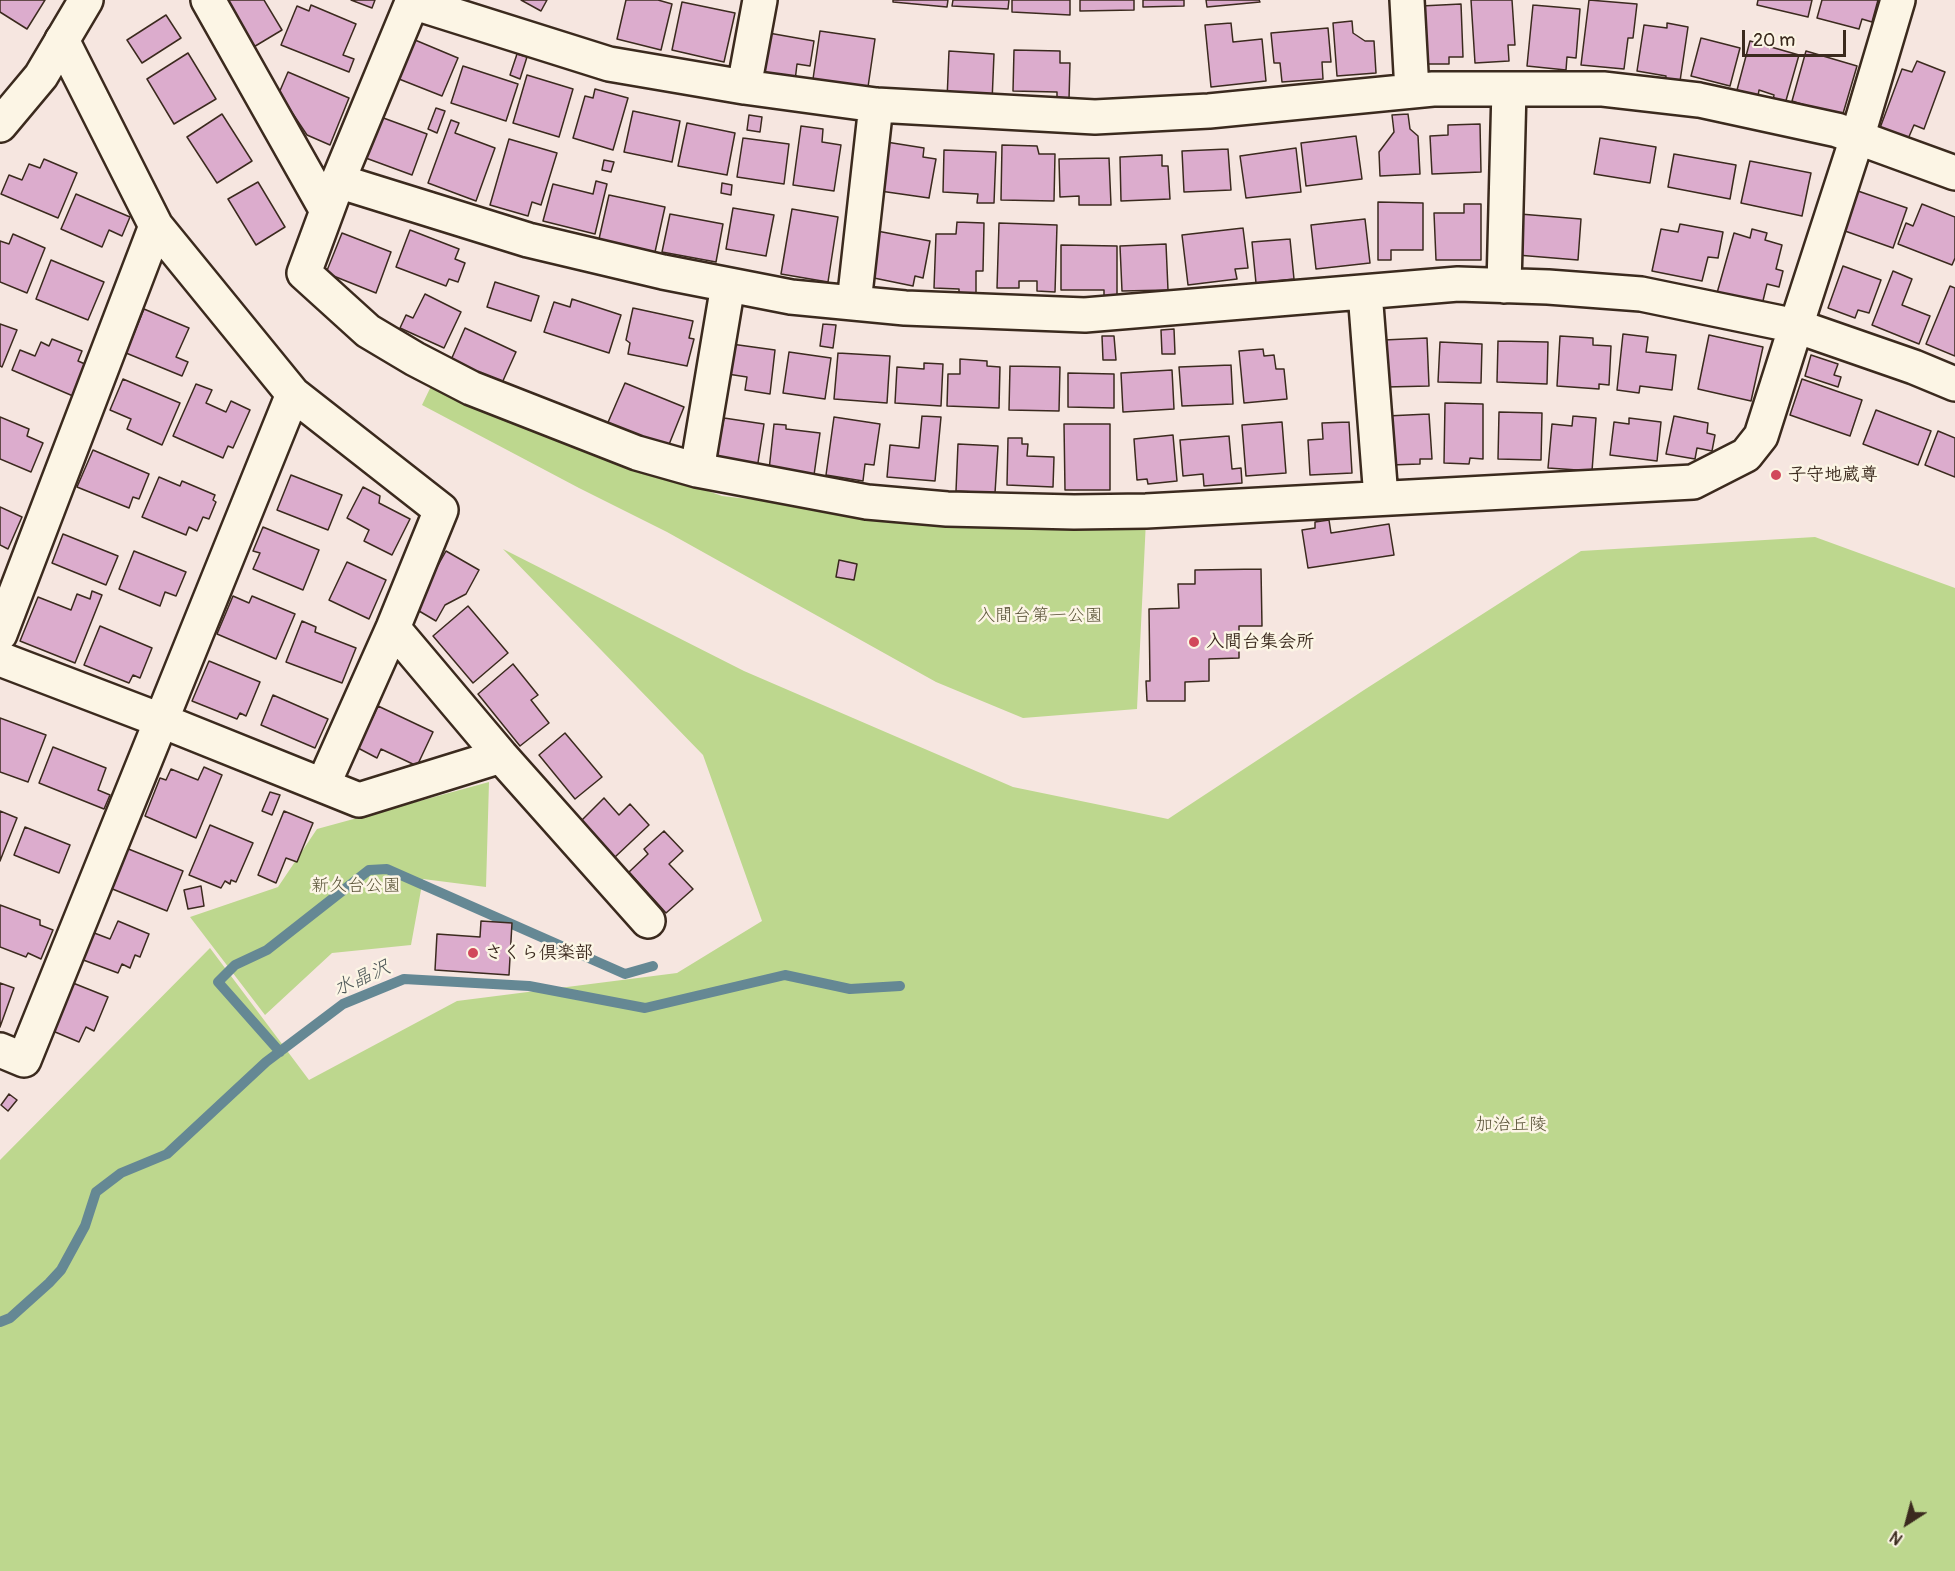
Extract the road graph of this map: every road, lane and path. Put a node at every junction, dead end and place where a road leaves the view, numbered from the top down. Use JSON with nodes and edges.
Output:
{"nodes":[{"id":1,"x":87,"y":0,"type":"edge"},
{"id":2,"x":208,"y":0,"type":"edge"},
{"id":3,"x":760,"y":0,"type":"edge"},
{"id":4,"x":1407,"y":0,"type":"edge"},
{"id":5,"x":1898,"y":0,"type":"edge"},
{"id":6,"x":412,"y":1,"type":"edge"},
{"id":7,"x":62,"y":40,"type":"junction"},
{"id":8,"x":744,"y":87,"type":"junction"},
{"id":9,"x":1509,"y":89,"type":"junction"},
{"id":10,"x":1412,"y":91,"type":"junction"},
{"id":11,"x":876,"y":105,"type":"junction"},
{"id":12,"x":0,"y":126,"type":"edge"},
{"id":13,"x":1857,"y":138,"type":"junction"},
{"id":14,"x":1955,"y":173,"type":"edge"},
{"id":15,"x":338,"y":181,"type":"junction"},
{"id":16,"x":327,"y":211,"type":"junction"},
{"id":17,"x":156,"y":226,"type":"junction"},
{"id":18,"x":728,"y":285,"type":"junction"},
{"id":19,"x":1504,"y":286,"type":"junction"},
{"id":20,"x":1365,"y":292,"type":"junction"},
{"id":21,"x":854,"y":303,"type":"junction"},
{"id":22,"x":1796,"y":326,"type":"junction"},
{"id":23,"x":1955,"y":384,"type":"edge"},
{"id":24,"x":293,"y":394,"type":"junction"},
{"id":25,"x":697,"y":470,"type":"junction"},
{"id":26,"x":1381,"y":498,"type":"junction"},
{"id":27,"x":393,"y":628,"type":"junction"},
{"id":28,"x":0,"y":634,"type":"edge"},
{"id":29,"x":0,"y":659,"type":"edge"},
{"id":30,"x":160,"y":720,"type":"junction"},
{"id":31,"x":501,"y":756,"type":"junction"},
{"id":32,"x":323,"y":785,"type":"junction"},
{"id":33,"x":648,"y":921,"type":"dead end"},
{"id":34,"x":0,"y":1050,"type":"edge"}],
"edges":[{"from":1,"to":7,"type":"street"},
{"from":2,"to":16,"type":"street"},
{"from":3,"to":8,"type":"street"},
{"from":4,"to":10,"type":"street"},
{"from":5,"to":13,"type":"street"},
{"from":6,"to":8,"type":"street"},
{"from":6,"to":15,"type":"street"},
{"from":7,"to":12,"type":"street"},
{"from":7,"to":17,"type":"street"},
{"from":8,"to":11,"type":"street"},
{"from":9,"to":10,"type":"street"},
{"from":9,"to":13,"type":"street"},
{"from":9,"to":19,"type":"street"},
{"from":10,"to":11,"type":"street"},
{"from":11,"to":21,"type":"street"},
{"from":13,"to":14,"type":"street"},
{"from":13,"to":22,"type":"street"},
{"from":15,"to":16,"type":"street"},
{"from":15,"to":18,"type":"street"},
{"from":16,"to":25,"type":"street"},
{"from":17,"to":24,"type":"street"},
{"from":17,"to":28,"type":"street"},
{"from":18,"to":21,"type":"street"},
{"from":18,"to":25,"type":"street"},
{"from":19,"to":20,"type":"street"},
{"from":19,"to":22,"type":"street"},
{"from":20,"to":21,"type":"street"},
{"from":20,"to":26,"type":"street"},
{"from":22,"to":23,"type":"street"},
{"from":22,"to":26,"type":"street"},
{"from":24,"to":27,"type":"street"},
{"from":24,"to":30,"type":"street"},
{"from":25,"to":26,"type":"street"},
{"from":27,"to":31,"type":"street"},
{"from":27,"to":32,"type":"street"},
{"from":29,"to":30,"type":"street"},
{"from":30,"to":32,"type":"street"},
{"from":30,"to":34,"type":"street"},
{"from":31,"to":32,"type":"street"},
{"from":31,"to":33,"type":"street"}]}
